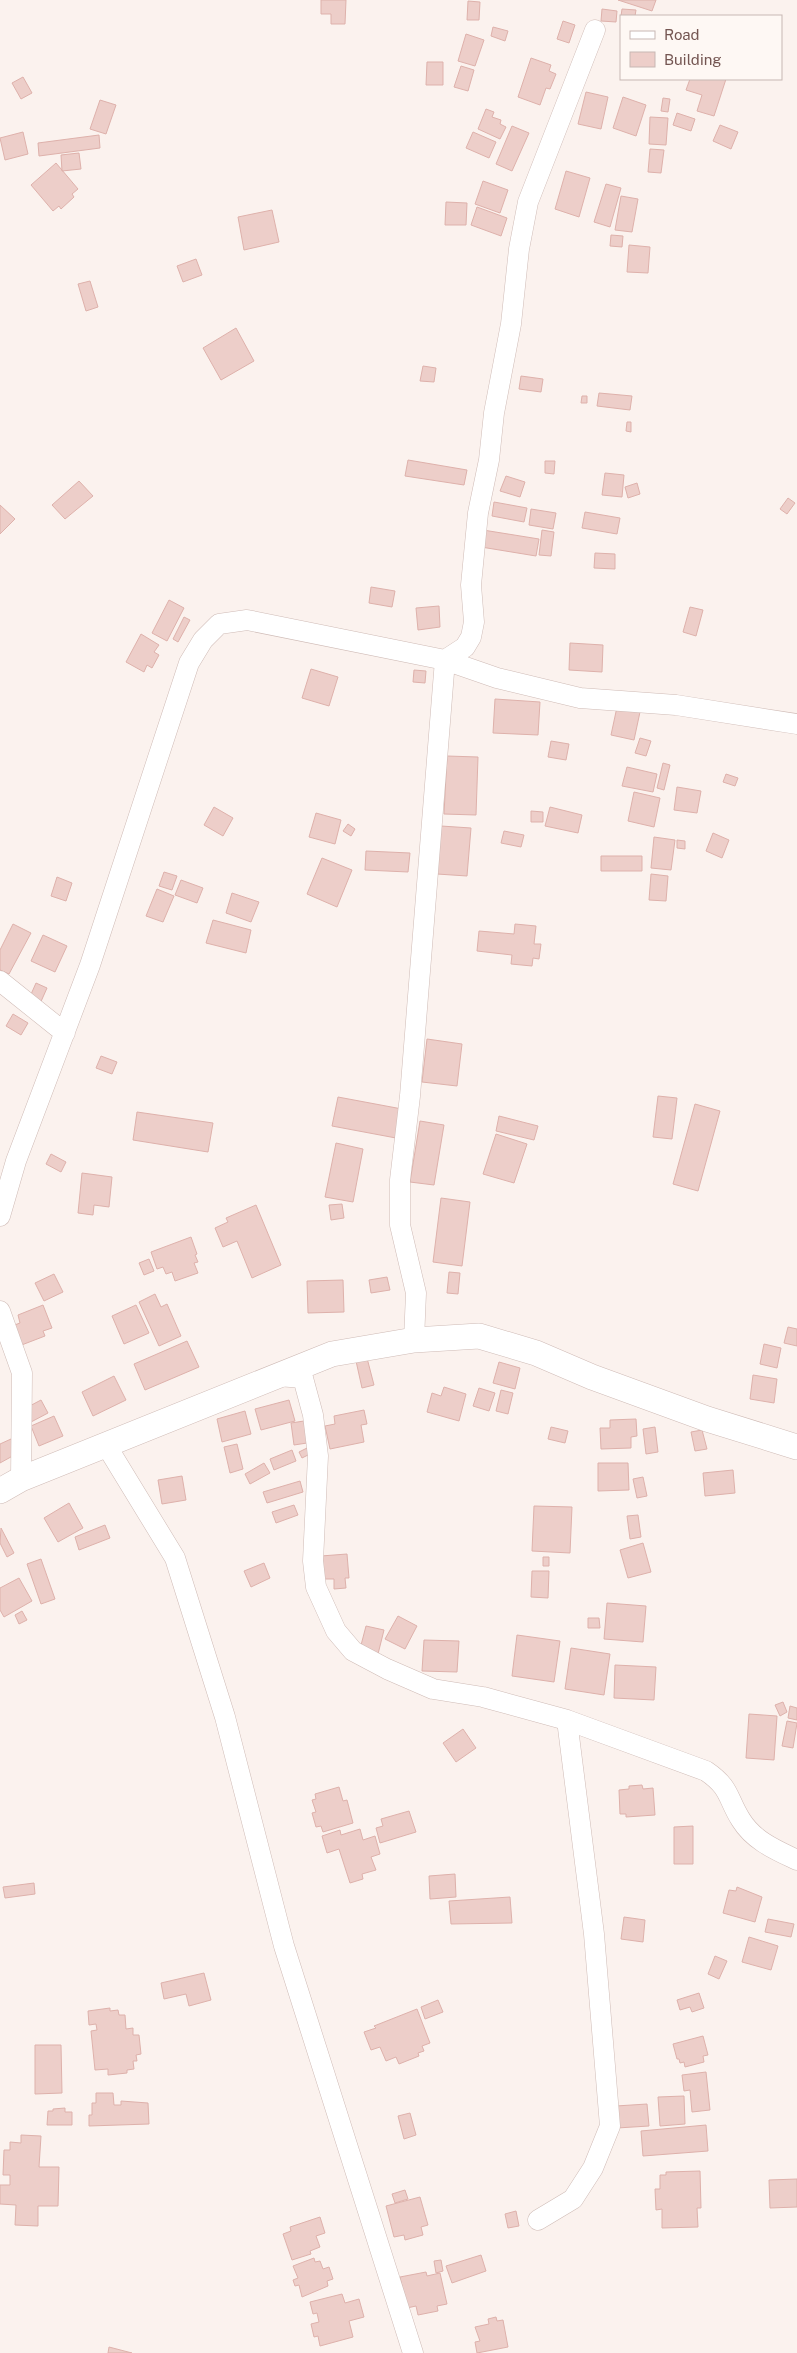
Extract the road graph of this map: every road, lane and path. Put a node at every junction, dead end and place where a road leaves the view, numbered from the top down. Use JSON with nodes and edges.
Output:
{"nodes":[{"id":1,"x":595,"y":30,"type":"dead end"},
{"id":2,"x":445,"y":660,"type":"junction"},
{"id":3,"x":797,"y":724,"type":"edge"},
{"id":4,"x":0,"y":981,"type":"edge"},
{"id":5,"x":65,"y":1033,"type":"junction"},
{"id":6,"x":0,"y":1216,"type":"edge"},
{"id":7,"x":0,"y":1311,"type":"edge"},
{"id":8,"x":414,"y":1340,"type":"junction"},
{"id":9,"x":274,"y":1376,"type":"junction"},
{"id":10,"x":106,"y":1445,"type":"junction"},
{"id":11,"x":797,"y":1447,"type":"edge"},
{"id":12,"x":10,"y":1485,"type":"edge"},
{"id":13,"x":567,"y":1720,"type":"junction"},
{"id":14,"x":797,"y":1860,"type":"edge"},
{"id":15,"x":538,"y":2220,"type":"dead end"},
{"id":16,"x":414,"y":2353,"type":"edge"}],
"edges":[{"from":1,"to":2,"type":"street"},
{"from":2,"to":3,"type":"street"},
{"from":2,"to":5,"type":"street"},
{"from":2,"to":8,"type":"street"},
{"from":4,"to":5,"type":"street"},
{"from":5,"to":6,"type":"street"},
{"from":7,"to":12,"type":"street"},
{"from":8,"to":9,"type":"street"},
{"from":8,"to":11,"type":"street"},
{"from":9,"to":10,"type":"street"},
{"from":9,"to":13,"type":"street"},
{"from":10,"to":12,"type":"street"},
{"from":10,"to":16,"type":"street"},
{"from":13,"to":14,"type":"street"},
{"from":13,"to":15,"type":"street"}]}
